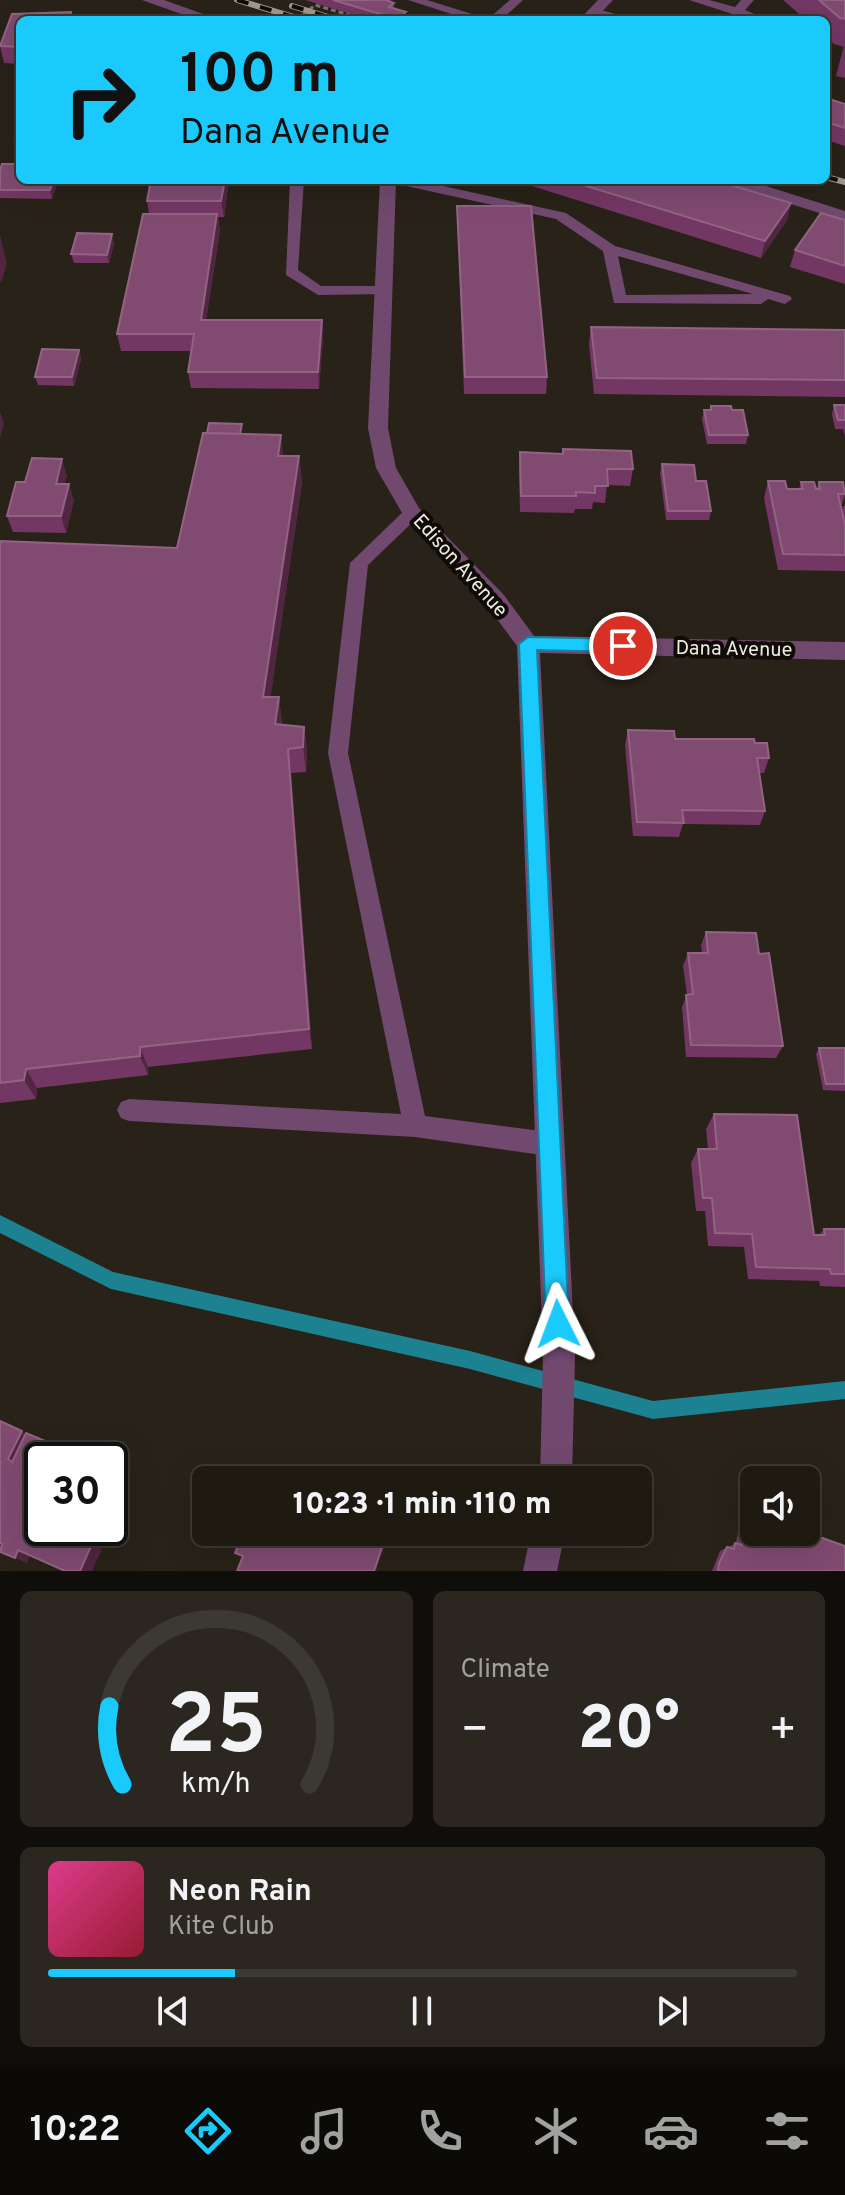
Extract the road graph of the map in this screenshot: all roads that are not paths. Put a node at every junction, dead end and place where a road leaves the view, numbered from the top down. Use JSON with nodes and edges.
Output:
{"nodes":[{"id":1,"x":149,"y":0,"type":"edge"},
{"id":2,"x":414,"y":0,"type":"edge"},
{"id":3,"x":517,"y":0,"type":"edge"},
{"id":4,"x":606,"y":0,"type":"edge"},
{"id":5,"x":695,"y":0,"type":"edge"},
{"id":6,"x":748,"y":0,"type":"edge"},
{"id":7,"x":737,"y":11,"type":"junction"},
{"id":8,"x":200,"y":16,"type":"edge"},
{"id":9,"x":469,"y":16,"type":"edge"},
{"id":10,"x":499,"y":16,"type":"edge"},
{"id":11,"x":590,"y":16,"type":"edge"},
{"id":12,"x":751,"y":16,"type":"edge"},
{"id":13,"x":297,"y":184,"type":"edge"},
{"id":14,"x":388,"y":184,"type":"edge"},
{"id":15,"x":415,"y":184,"type":"edge"},
{"id":16,"x":743,"y":184,"type":"edge"},
{"id":17,"x":845,"y":216,"type":"edge"},
{"id":18,"x":610,"y":249,"type":"junction"},
{"id":19,"x":383,"y":291,"type":"junction"},
{"id":20,"x":412,"y":513,"type":"junction"},
{"id":21,"x":528,"y":644,"type":"junction"},
{"id":22,"x":845,"y":651,"type":"edge"},
{"id":23,"x":129,"y":1110,"type":"dead end"},
{"id":24,"x":415,"y":1126,"type":"junction"},
{"id":25,"x":549,"y":1144,"type":"junction"},
{"id":26,"x":557,"y":1466,"type":"edge"},
{"id":27,"x":545,"y":1546,"type":"edge"},
{"id":28,"x":540,"y":1571,"type":"edge"}],
"edges":[{"from":1,"to":8,"type":"street"},
{"from":2,"to":9,"type":"lane"},
{"from":3,"to":10,"type":"lane"},
{"from":4,"to":11,"type":"street"},
{"from":5,"to":7,"type":"lane"},
{"from":6,"to":7,"type":"lane"},
{"from":7,"to":12,"type":"lane"},
{"from":13,"to":19,"type":"lane"},
{"from":14,"to":19,"type":"street","name":"Edison Avenue"},
{"from":15,"to":18,"type":"lane"},
{"from":16,"to":17,"type":"street"},
{"from":18,"to":18,"type":"lane"},
{"from":19,"to":20,"type":"street","name":"Edison Avenue"},
{"from":20,"to":21,"type":"street","name":"Edison Avenue"},
{"from":20,"to":24,"type":"lane"},
{"from":21,"to":22,"type":"street","name":"Dana Avenue"},
{"from":21,"to":25,"type":"street"},
{"from":23,"to":24,"type":"lane"},
{"from":24,"to":25,"type":"lane"},
{"from":25,"to":26,"type":"street"},
{"from":27,"to":28,"type":"street"}]}
